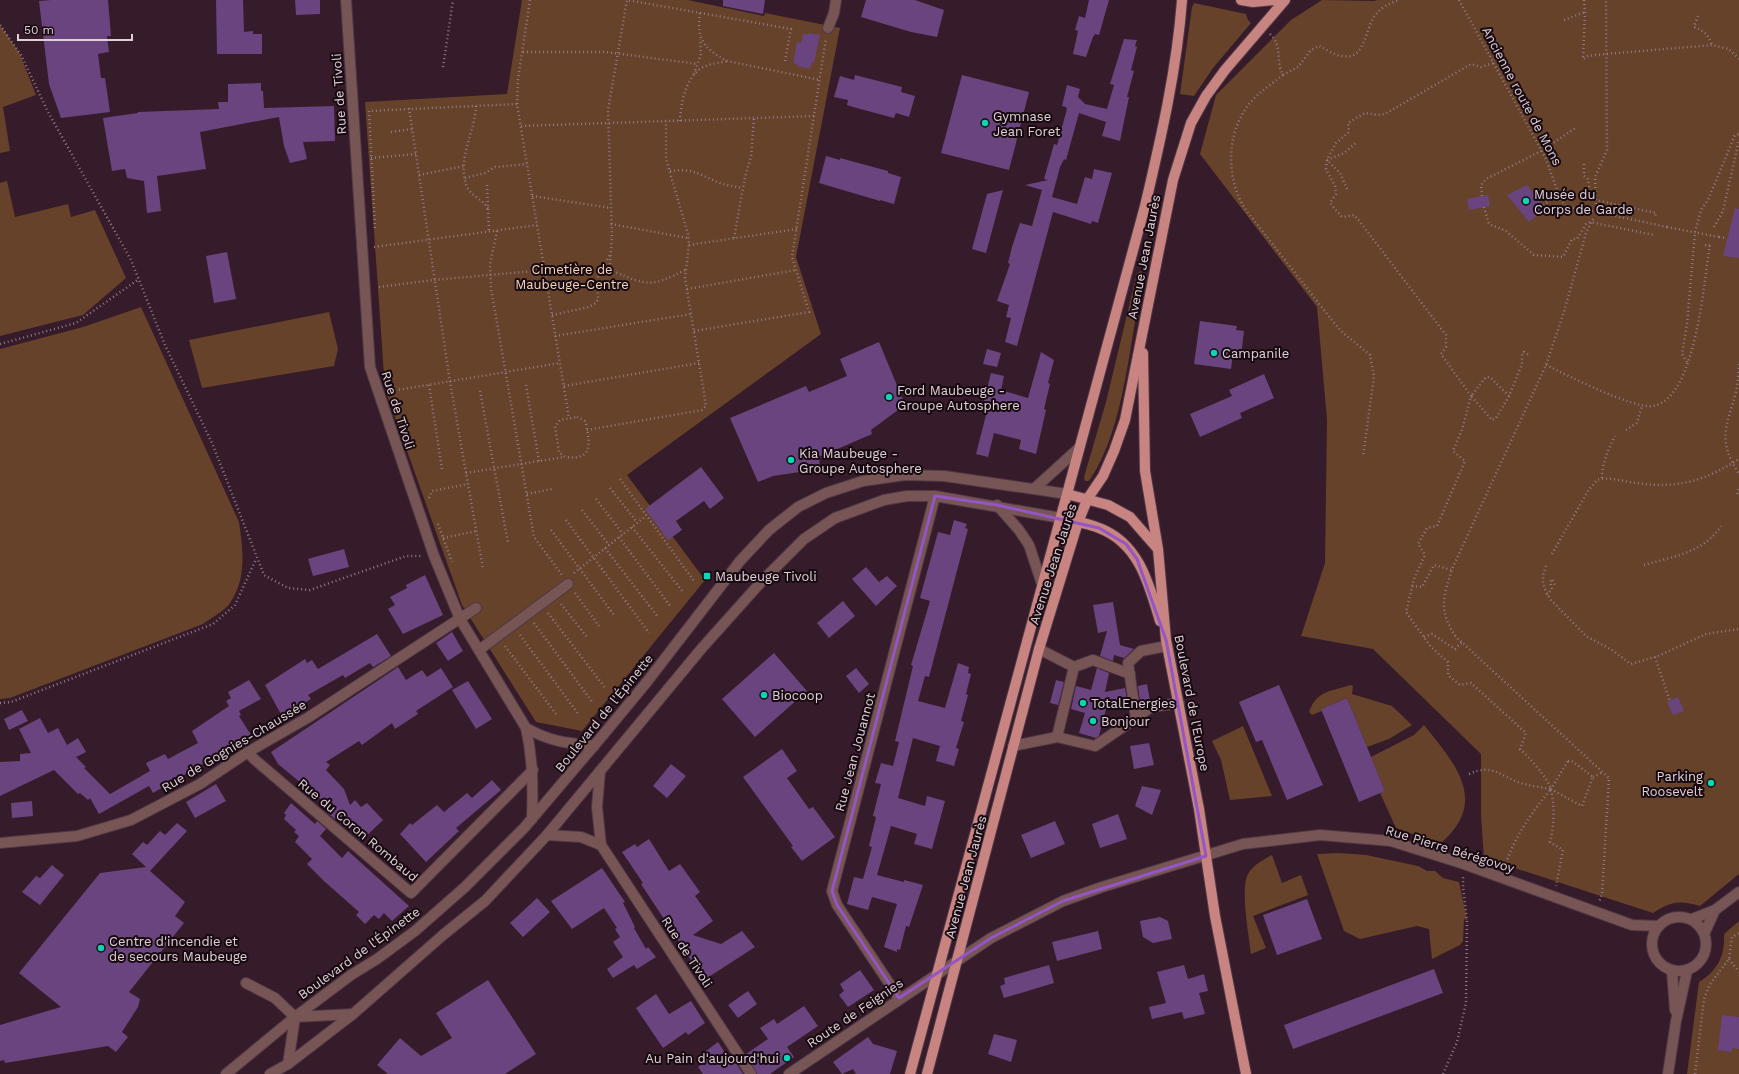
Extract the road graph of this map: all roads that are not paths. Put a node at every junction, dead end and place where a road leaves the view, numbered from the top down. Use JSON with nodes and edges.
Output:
{"nodes":[{"id":1,"x":346,"y":0,"type":"edge"},
{"id":2,"x":836,"y":0,"type":"edge"},
{"id":3,"x":1182,"y":0,"type":"edge"},
{"id":4,"x":1241,"y":0,"type":"edge"},
{"id":5,"x":1274,"y":0,"type":"edge"},
{"id":6,"x":1285,"y":0,"type":"edge"},
{"id":7,"x":828,"y":28,"type":"road end"},
{"id":8,"x":1142,"y":333,"type":"junction"},
{"id":9,"x":1079,"y":448,"type":"junction"},
{"id":10,"x":1035,"y":488,"type":"junction"},
{"id":11,"x":1067,"y":494,"type":"junction"},
{"id":12,"x":935,"y":496,"type":"junction"},
{"id":13,"x":1088,"y":498,"type":"junction"},
{"id":14,"x":997,"y":506,"type":"junction"},
{"id":15,"x":1061,"y":518,"type":"junction"},
{"id":16,"x":1078,"y":522,"type":"junction"},
{"id":17,"x":1158,"y":549,"type":"junction"},
{"id":18,"x":567,"y":582,"type":"road end"},
{"id":19,"x":1042,"y":584,"type":"junction"},
{"id":20,"x":476,"y":608,"type":"dead end"},
{"id":21,"x":460,"y":619,"type":"junction"},
{"id":22,"x":1166,"y":643,"type":"junction"},
{"id":23,"x":1039,"y":649,"type":"junction"},
{"id":24,"x":479,"y":650,"type":"junction"},
{"id":25,"x":1074,"y":667,"type":"junction"},
{"id":26,"x":1130,"y":674,"type":"junction"},
{"id":27,"x":1179,"y":703,"type":"junction"},
{"id":28,"x":1136,"y":718,"type":"junction"},
{"id":29,"x":526,"y":728,"type":"junction"},
{"id":30,"x":1057,"y":737,"type":"junction"},
{"id":31,"x":594,"y":746,"type":"junction"},
{"id":32,"x":1014,"y":746,"type":"junction"},
{"id":33,"x":248,"y":752,"type":"junction"},
{"id":34,"x":533,"y":770,"type":"junction"},
{"id":35,"x":600,"y":771,"type":"junction"},
{"id":36,"x":532,"y":819,"type":"junction"},
{"id":37,"x":547,"y":835,"type":"junction"},
{"id":38,"x":0,"y":843,"type":"edge"},
{"id":39,"x":601,"y":845,"type":"junction"},
{"id":40,"x":1206,"y":856,"type":"junction"},
{"id":41,"x":1739,"y":892,"type":"edge"},
{"id":42,"x":1716,"y":910,"type":"junction"},
{"id":43,"x":1692,"y":919,"type":"junction"},
{"id":44,"x":1632,"y":924,"type":"junction"},
{"id":45,"x":1658,"y":926,"type":"junction"},
{"id":46,"x":1704,"y":932,"type":"junction"},
{"id":47,"x":1652,"y":939,"type":"junction"},
{"id":48,"x":958,"y":959,"type":"junction"},
{"id":49,"x":1687,"y":970,"type":"junction"},
{"id":50,"x":1672,"y":971,"type":"junction"},
{"id":51,"x":936,"y":974,"type":"junction"},
{"id":52,"x":246,"y":983,"type":"dead end"},
{"id":53,"x":899,"y":998,"type":"junction"},
{"id":54,"x":353,"y":1014,"type":"junction"},
{"id":55,"x":295,"y":1017,"type":"junction"},
{"id":56,"x":1676,"y":1021,"type":"junction"},
{"id":57,"x":288,"y":1064,"type":"junction"},
{"id":58,"x":226,"y":1074,"type":"edge"},
{"id":59,"x":270,"y":1074,"type":"edge"},
{"id":60,"x":751,"y":1074,"type":"edge"},
{"id":61,"x":789,"y":1074,"type":"edge"},
{"id":62,"x":910,"y":1074,"type":"edge"},
{"id":63,"x":927,"y":1074,"type":"edge"},
{"id":64,"x":1246,"y":1074,"type":"edge"},
{"id":65,"x":1668,"y":1074,"type":"edge"}],
"edges":[{"from":1,"to":21,"type":"street","name":"Rue de Tivoli"},
{"from":2,"to":7,"type":"street"},
{"from":3,"to":9,"type":"main road","name":"Avenue Jean Jaurès"},
{"from":4,"to":5,"type":"main road"},
{"from":6,"to":8,"type":"main road","name":"Avenue Jean Jaurès"},
{"from":8,"to":13,"type":"main road","name":"Avenue Jean Jaurès"},
{"from":8,"to":17,"type":"main road","name":"Boulevard de l'Europe"},
{"from":9,"to":10,"type":"street"},
{"from":9,"to":11,"type":"main road","name":"Avenue Jean Jaurès"},
{"from":10,"to":11,"type":"street","name":"Boulevard de l'Épinette"},
{"from":10,"to":31,"type":"street","name":"Boulevard de l'Épinette"},
{"from":11,"to":13,"type":"main road"},
{"from":11,"to":15,"type":"main road","name":"Avenue Jean Jaurès"},
{"from":12,"to":14,"type":"street"},
{"from":12,"to":35,"type":"street"},
{"from":12,"to":53,"type":"street","name":"Rue Jean Jouannot"},
{"from":13,"to":16,"type":"main road","name":"Avenue Jean Jaurès"},
{"from":13,"to":17,"type":"main road"},
{"from":14,"to":15,"type":"street"},
{"from":14,"to":19,"type":"street"},
{"from":15,"to":16,"type":"main road"},
{"from":15,"to":19,"type":"main road","name":"Avenue Jean Jaurès"},
{"from":16,"to":22,"type":"main road"},
{"from":16,"to":23,"type":"main road","name":"Avenue Jean Jaurès"},
{"from":17,"to":22,"type":"main road","name":"Boulevard de l'Europe"},
{"from":18,"to":24,"type":"street"},
{"from":19,"to":51,"type":"main road","name":"Avenue Jean Jaurès"},
{"from":20,"to":21,"type":"street","name":"Rue de Gognies-Chaussée"},
{"from":21,"to":24,"type":"street","name":"Rue de Tivoli"},
{"from":21,"to":33,"type":"street","name":"Rue de Gognies-Chaussée"},
{"from":22,"to":26,"type":"street"},
{"from":22,"to":27,"type":"main road","name":"Boulevard de l'Europe"},
{"from":23,"to":25,"type":"street"},
{"from":23,"to":32,"type":"main road","name":"Avenue Jean Jaurès"},
{"from":24,"to":29,"type":"street","name":"Rue de Tivoli"},
{"from":25,"to":26,"type":"street"},
{"from":25,"to":30,"type":"street"},
{"from":26,"to":28,"type":"street"},
{"from":27,"to":28,"type":"street"},
{"from":27,"to":40,"type":"main road","name":"Boulevard de l'Europe"},
{"from":28,"to":30,"type":"street"},
{"from":29,"to":31,"type":"street"},
{"from":29,"to":34,"type":"street"},
{"from":30,"to":32,"type":"street"},
{"from":31,"to":36,"type":"street","name":"Boulevard de l'Épinette"},
{"from":32,"to":48,"type":"main road","name":"Avenue Jean Jaurès"},
{"from":33,"to":34,"type":"street","name":"Rue du Coron Rombaud"},
{"from":33,"to":38,"type":"street","name":"Rue de Gognies-Chaussée"},
{"from":34,"to":36,"type":"street"},
{"from":35,"to":37,"type":"street"},
{"from":35,"to":39,"type":"street","name":"Rue de Tivoli"},
{"from":36,"to":55,"type":"street","name":"Boulevard de l'Épinette"},
{"from":37,"to":39,"type":"street"},
{"from":37,"to":54,"type":"street"},
{"from":39,"to":60,"type":"street","name":"Rue de Tivoli"},
{"from":40,"to":44,"type":"street","name":"Rue Pierre Bérégovoy"},
{"from":40,"to":48,"type":"street","name":"Rue Pierre Bérégovoy"},
{"from":40,"to":64,"type":"main road","name":"Boulevard de l'Europe"},
{"from":41,"to":42,"type":"street"},
{"from":42,"to":43,"type":"street"},
{"from":42,"to":46,"type":"street"},
{"from":43,"to":45,"type":"street"},
{"from":43,"to":46,"type":"street"},
{"from":44,"to":45,"type":"street","name":"Rue Pierre Bérégovoy"},
{"from":44,"to":47,"type":"street"},
{"from":45,"to":47,"type":"street"},
{"from":46,"to":49,"type":"street"},
{"from":47,"to":50,"type":"street"},
{"from":48,"to":51,"type":"street","name":"Route de Feignies"},
{"from":48,"to":63,"type":"main road","name":"Avenue Jean Jaurès"},
{"from":49,"to":50,"type":"street"},
{"from":49,"to":56,"type":"street"},
{"from":50,"to":56,"type":"street"},
{"from":51,"to":53,"type":"street","name":"Route de Feignies"},
{"from":51,"to":62,"type":"main road","name":"Avenue Jean Jaurès"},
{"from":52,"to":55,"type":"street"},
{"from":53,"to":61,"type":"street","name":"Route de Feignies"},
{"from":54,"to":55,"type":"street"},
{"from":54,"to":57,"type":"street"},
{"from":55,"to":57,"type":"street"},
{"from":55,"to":58,"type":"street","name":"Boulevard de l'Épinette"},
{"from":56,"to":65,"type":"street"},
{"from":57,"to":59,"type":"street"}]}
